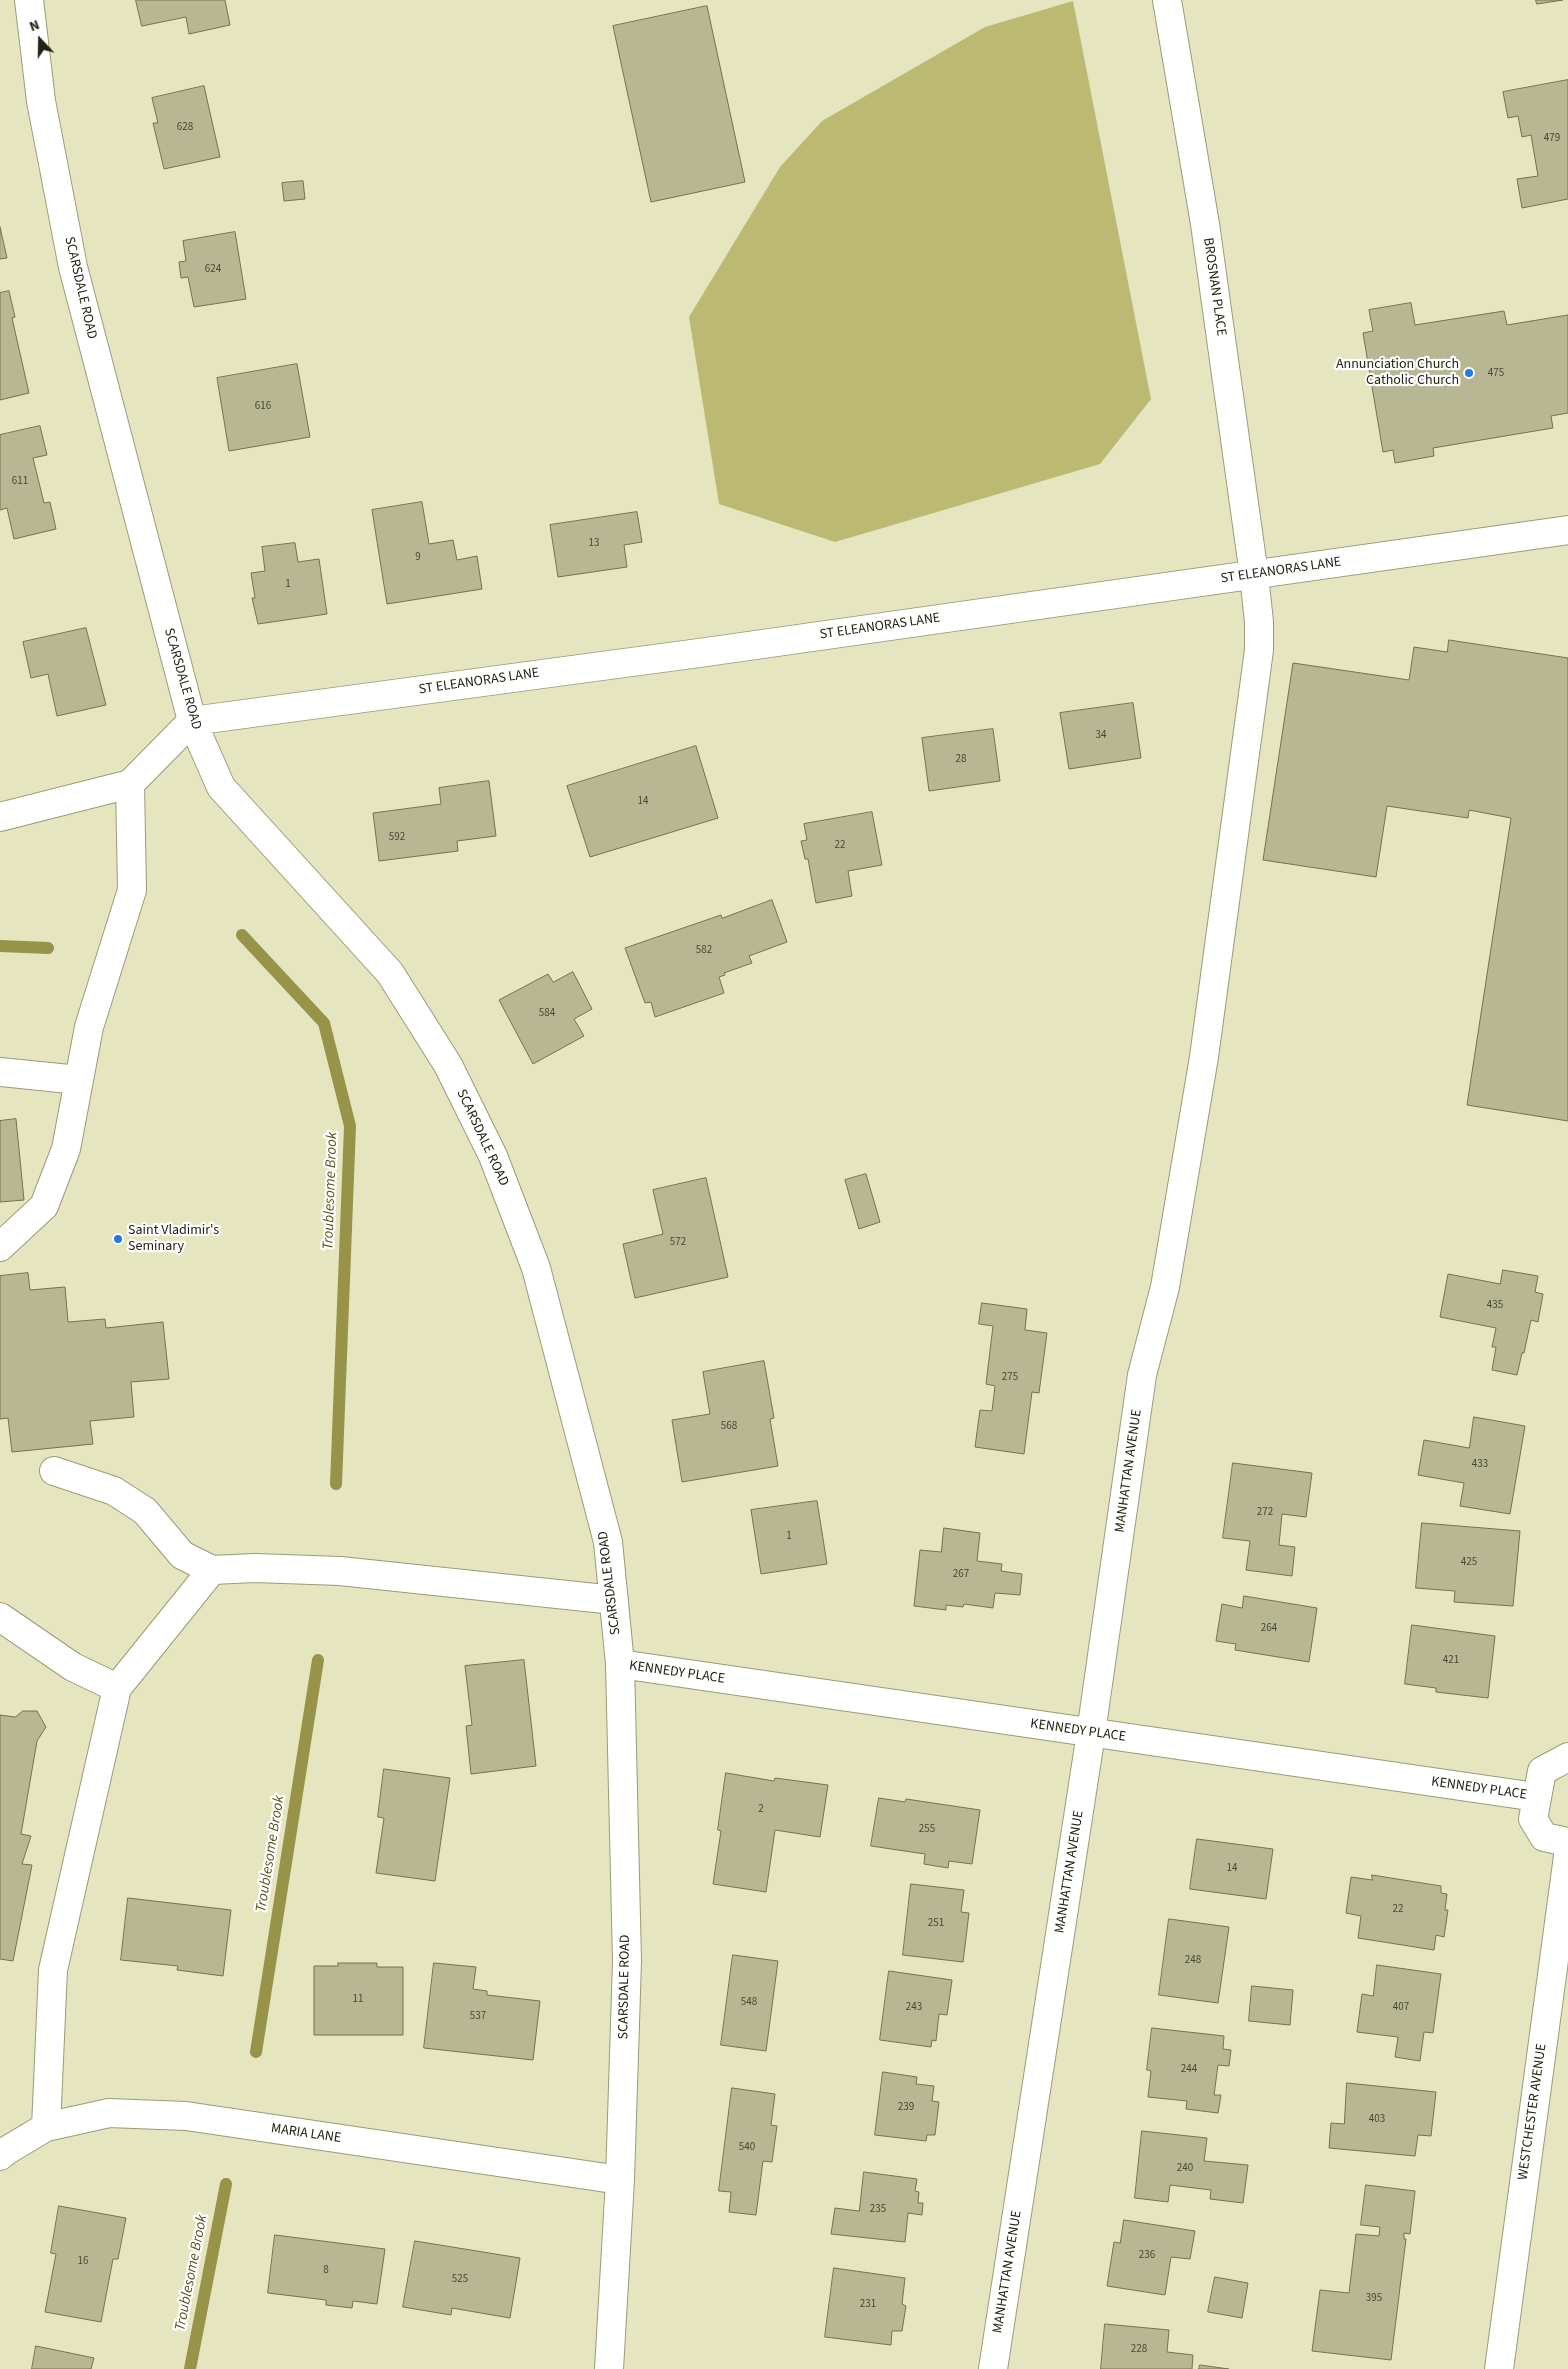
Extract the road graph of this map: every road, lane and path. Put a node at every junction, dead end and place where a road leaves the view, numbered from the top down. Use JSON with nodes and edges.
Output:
{"nodes":[{"id":1,"x":28,"y":0,"type":"edge"},
{"id":2,"x":1167,"y":0,"type":"edge"},
{"id":3,"x":1568,"y":530,"type":"edge"},
{"id":4,"x":1254,"y":575,"type":"junction"},
{"id":5,"x":192,"y":721,"type":"junction"},
{"id":6,"x":130,"y":784,"type":"junction"},
{"id":7,"x":0,"y":817,"type":"edge"},
{"id":8,"x":0,"y":1072,"type":"edge"},
{"id":9,"x":79,"y":1080,"type":"junction"},
{"id":10,"x":0,"y":1247,"type":"edge"},
{"id":11,"x":1142,"y":1375,"type":"joint"},
{"id":12,"x":54,"y":1471,"type":"dead end"},
{"id":13,"x":212,"y":1570,"type":"junction"},
{"id":14,"x":614,"y":1600,"type":"junction"},
{"id":15,"x":0,"y":1617,"type":"edge"},
{"id":16,"x":620,"y":1664,"type":"junction"},
{"id":17,"x":117,"y":1688,"type":"junction"},
{"id":18,"x":1092,"y":1733,"type":"junction"},
{"id":19,"x":1568,"y":1757,"type":"edge"},
{"id":20,"x":1536,"y":1797,"type":"junction"},
{"id":21,"x":1568,"y":1842,"type":"edge"},
{"id":22,"x":1568,"y":1856,"type":"edge"},
{"id":23,"x":46,"y":2127,"type":"junction"},
{"id":24,"x":0,"y":2156,"type":"edge"},
{"id":25,"x":620,"y":2180,"type":"junction"},
{"id":26,"x":609,"y":2369,"type":"edge"},
{"id":27,"x":993,"y":2369,"type":"edge"},
{"id":28,"x":1499,"y":2369,"type":"edge"}],
"edges":[{"from":1,"to":5,"type":"street","name":"SCARSDALE ROAD"},
{"from":2,"to":4,"type":"street","name":"BROSNAN PLACE"},
{"from":3,"to":4,"type":"street","name":"ST ELEANORAS LANE"},
{"from":4,"to":5,"type":"street","name":"ST ELEANORAS LANE"},
{"from":4,"to":11,"type":"street","name":"BROSNAN PLACE"},
{"from":5,"to":6,"type":"street"},
{"from":5,"to":14,"type":"street","name":"SCARSDALE ROAD"},
{"from":6,"to":7,"type":"street"},
{"from":6,"to":9,"type":"street"},
{"from":8,"to":9,"type":"street"},
{"from":9,"to":10,"type":"street"},
{"from":11,"to":18,"type":"street","name":"MANHATTAN AVENUE"},
{"from":12,"to":13,"type":"street"},
{"from":13,"to":14,"type":"street"},
{"from":13,"to":17,"type":"street"},
{"from":14,"to":16,"type":"street","name":"SCARSDALE ROAD"},
{"from":15,"to":17,"type":"street"},
{"from":16,"to":18,"type":"street","name":"KENNEDY PLACE"},
{"from":16,"to":25,"type":"street","name":"SCARSDALE ROAD"},
{"from":17,"to":23,"type":"street"},
{"from":18,"to":20,"type":"street","name":"KENNEDY PLACE"},
{"from":18,"to":27,"type":"street","name":"MANHATTAN AVENUE"},
{"from":19,"to":20,"type":"street","name":"KENNEDY PLACE"},
{"from":20,"to":21,"type":"street","name":"KENNEDY PLACE"},
{"from":22,"to":28,"type":"street","name":"WESTCHESTER AVENUE"},
{"from":23,"to":24,"type":"street","name":"MARIA LANE"},
{"from":23,"to":25,"type":"street","name":"MARIA LANE"},
{"from":25,"to":26,"type":"street","name":"SCARSDALE ROAD"}]}
